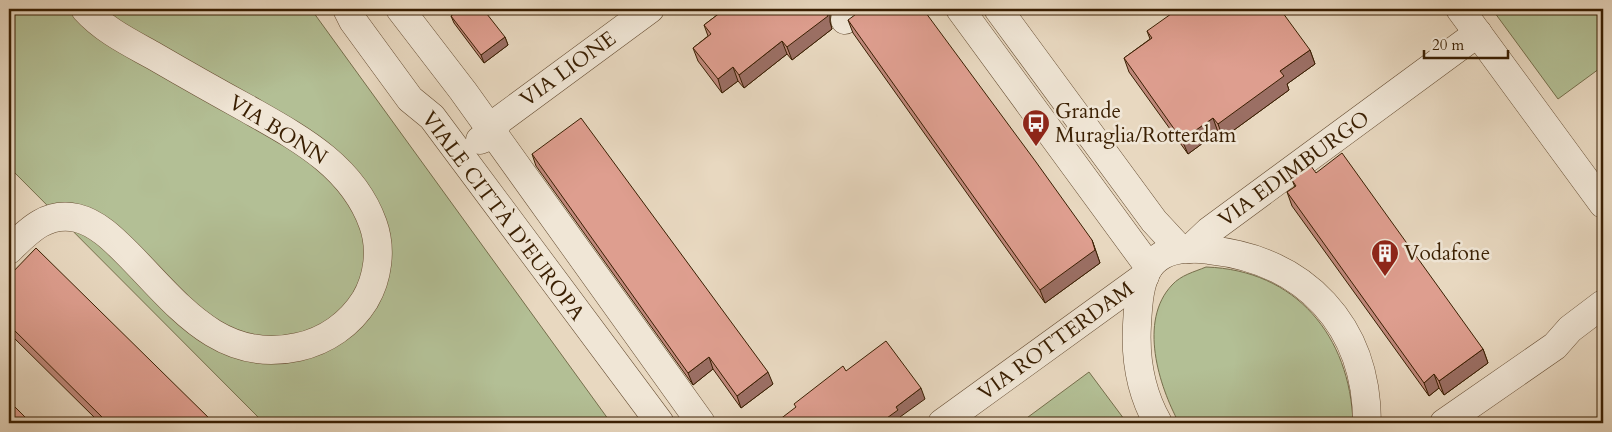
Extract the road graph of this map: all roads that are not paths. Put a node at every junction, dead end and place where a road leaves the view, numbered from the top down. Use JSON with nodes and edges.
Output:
{"nodes":[{"id":1,"x":85,"y":9,"type":"edge"},
{"id":2,"x":347,"y":9,"type":"edge"},
{"id":3,"x":400,"y":9,"type":"edge"},
{"id":4,"x":650,"y":9,"type":"edge"},
{"id":5,"x":960,"y":9,"type":"edge"},
{"id":6,"x":998,"y":9,"type":"edge"},
{"id":7,"x":1460,"y":9,"type":"edge"},
{"id":8,"x":1478,"y":34,"type":"junction"},
{"id":9,"x":493,"y":135,"type":"junction"},
{"id":10,"x":457,"y":150,"type":"junction"},
{"id":11,"x":1603,"y":204,"type":"edge"},
{"id":12,"x":1185,"y":249,"type":"junction"},
{"id":13,"x":9,"y":250,"type":"edge"},
{"id":14,"x":1147,"y":272,"type":"junction"},
{"id":15,"x":1603,"y":304,"type":"edge"},
{"id":16,"x":660,"y":423,"type":"edge"},
{"id":17,"x":701,"y":423,"type":"edge"},
{"id":18,"x":942,"y":423,"type":"edge"},
{"id":19,"x":1158,"y":423,"type":"edge"},
{"id":20,"x":1367,"y":423,"type":"edge"},
{"id":21,"x":1444,"y":423,"type":"edge"}],
"edges":[{"from":1,"to":13,"type":"street","name":"VIA BONN"},
{"from":2,"to":10,"type":"street","name":"VIALE CITTÀ D'EUROPA"},
{"from":3,"to":9,"type":"street","name":"VIALE CITTÀ D'EUROPA"},
{"from":4,"to":9,"type":"street","name":"VIA LIONE"},
{"from":5,"to":14,"type":"street"},
{"from":6,"to":12,"type":"street"},
{"from":7,"to":8,"type":"street"},
{"from":8,"to":11,"type":"street"},
{"from":8,"to":12,"type":"street","name":"VIA EDIMBURGO"},
{"from":9,"to":10,"type":"street"},
{"from":9,"to":17,"type":"street","name":"VIALE CITTÀ D'EUROPA"},
{"from":10,"to":16,"type":"street","name":"VIALE CITTÀ D'EUROPA"},
{"from":12,"to":14,"type":"street","name":"VIA ROTTERDAM"},
{"from":12,"to":20,"type":"street"},
{"from":14,"to":18,"type":"street","name":"VIA ROTTERDAM"},
{"from":14,"to":19,"type":"street"},
{"from":15,"to":21,"type":"street"}]}
